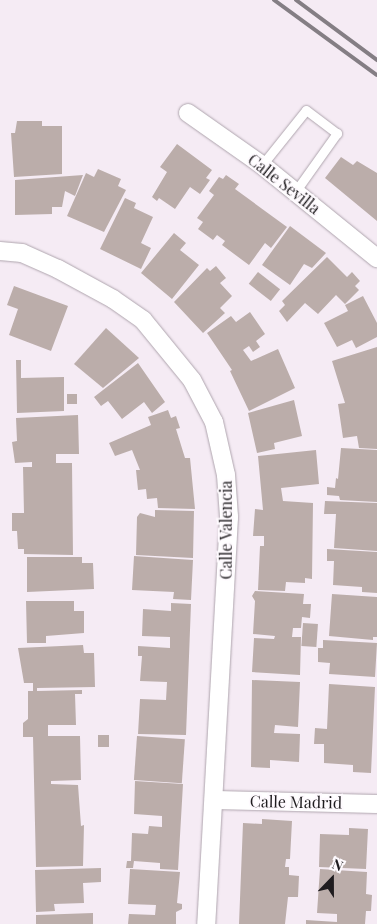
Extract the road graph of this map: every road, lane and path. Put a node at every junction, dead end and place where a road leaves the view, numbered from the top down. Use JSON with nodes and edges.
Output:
{"nodes":[{"id":1,"x":188,"y":113,"type":"dead end"},
{"id":2,"x":262,"y":165,"type":"junction"},
{"id":3,"x":295,"y":192,"type":"junction"},
{"id":4,"x":0,"y":251,"type":"edge"},
{"id":5,"x":377,"y":258,"type":"edge"},
{"id":6,"x":215,"y":800,"type":"junction"},
{"id":7,"x":377,"y":804,"type":"edge"},
{"id":8,"x":206,"y":924,"type":"edge"}],
"edges":[{"from":1,"to":2,"type":"street","name":"Calle Sevilla"},
{"from":2,"to":3,"type":"street","name":"Calle Sevilla"},
{"from":2,"to":3,"type":"lane"},
{"from":3,"to":5,"type":"street","name":"Calle Sevilla"},
{"from":4,"to":6,"type":"street","name":"Calle Valencia"},
{"from":6,"to":7,"type":"street","name":"Calle Madrid"},
{"from":6,"to":8,"type":"street","name":"Calle Valencia"}]}
